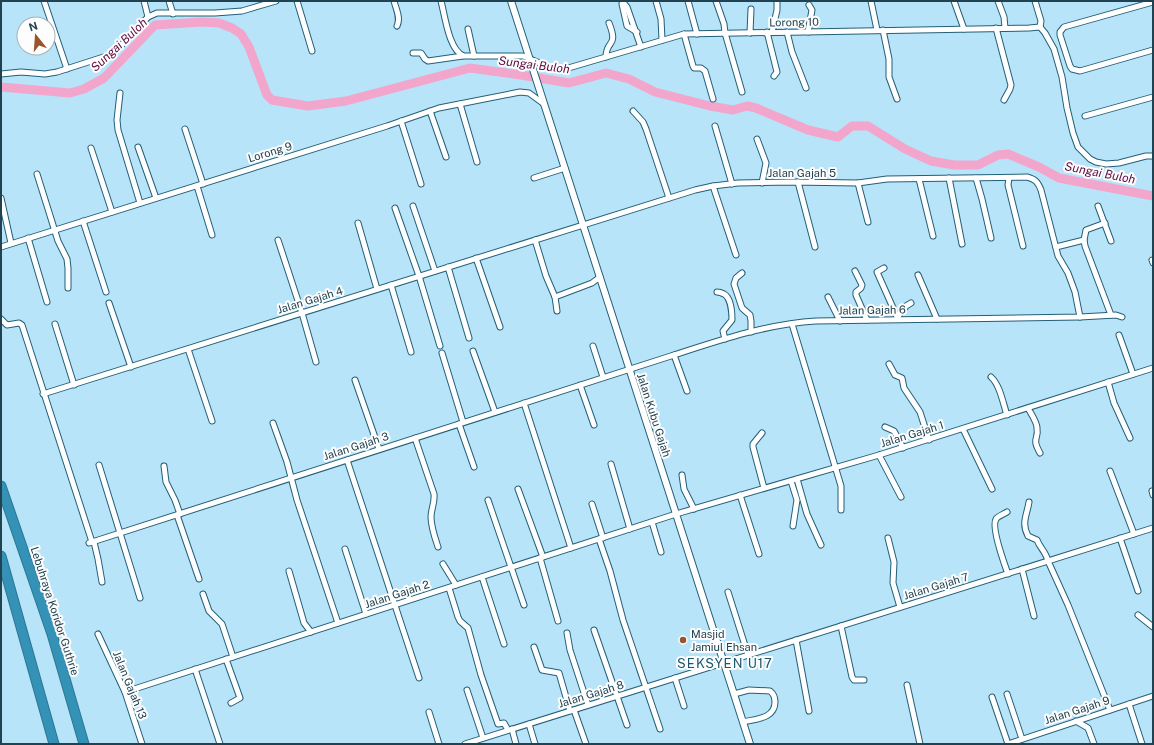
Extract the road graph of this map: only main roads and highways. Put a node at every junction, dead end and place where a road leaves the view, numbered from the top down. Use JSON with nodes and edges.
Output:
{"nodes":[{"id":1,"x":1,"y":486,"type":"edge"},
{"id":2,"x":1,"y":556,"type":"edge"},
{"id":3,"x":54,"y":744,"type":"edge"},
{"id":4,"x":84,"y":744,"type":"edge"}],
"edges":[{"from":1,"to":4,"type":"highway","name":"Lebuhraya Koridor Guthrie"},
{"from":2,"to":3,"type":"highway"}]}
